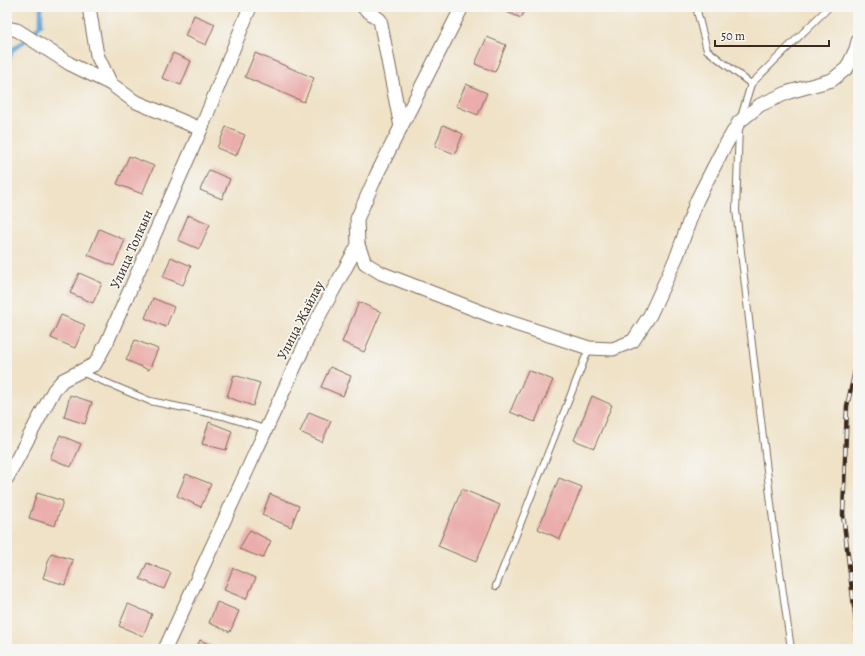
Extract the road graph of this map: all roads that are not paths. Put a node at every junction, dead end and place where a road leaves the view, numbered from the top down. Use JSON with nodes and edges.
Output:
{"nodes":[{"id":1,"x":89,"y":7,"type":"edge"},
{"id":2,"x":250,"y":7,"type":"edge"},
{"id":3,"x":363,"y":7,"type":"edge"},
{"id":4,"x":462,"y":7,"type":"edge"},
{"id":5,"x":696,"y":7,"type":"edge"},
{"id":6,"x":829,"y":7,"type":"edge"},
{"id":7,"x":7,"y":28,"type":"edge"},
{"id":8,"x":858,"y":41,"type":"edge"},
{"id":9,"x":111,"y":84,"type":"junction"},
{"id":10,"x":751,"y":84,"type":"junction"},
{"id":11,"x":739,"y":122,"type":"junction"},
{"id":12,"x":401,"y":127,"type":"junction"},
{"id":13,"x":201,"y":129,"type":"junction"},
{"id":14,"x":358,"y":245,"type":"junction"},
{"id":15,"x":590,"y":348,"type":"junction"},
{"id":16,"x":80,"y":372,"type":"junction"},
{"id":17,"x":266,"y":430,"type":"junction"},
{"id":18,"x":7,"y":478,"type":"edge"},
{"id":19,"x":496,"y":586,"type":"dead end"},
{"id":20,"x":165,"y":649,"type":"edge"},
{"id":21,"x":791,"y":649,"type":"edge"}],
"edges":[{"from":1,"to":9,"type":"street"},
{"from":2,"to":13,"type":"street","name":"Улица Толкын"},
{"from":3,"to":12,"type":"street"},
{"from":4,"to":12,"type":"street"},
{"from":5,"to":10,"type":"lane"},
{"from":6,"to":10,"type":"lane"},
{"from":7,"to":9,"type":"street"},
{"from":8,"to":11,"type":"street"},
{"from":9,"to":13,"type":"street"},
{"from":10,"to":11,"type":"lane"},
{"from":11,"to":15,"type":"street"},
{"from":11,"to":21,"type":"lane"},
{"from":12,"to":14,"type":"street"},
{"from":13,"to":16,"type":"street","name":"Улица Толкын"},
{"from":14,"to":15,"type":"street"},
{"from":14,"to":17,"type":"street","name":"Улица Жайлау"},
{"from":15,"to":19,"type":"lane"},
{"from":16,"to":17,"type":"lane"},
{"from":16,"to":18,"type":"street","name":"Улица Толкын"},
{"from":17,"to":20,"type":"street","name":"Улица Жайлау"}]}
